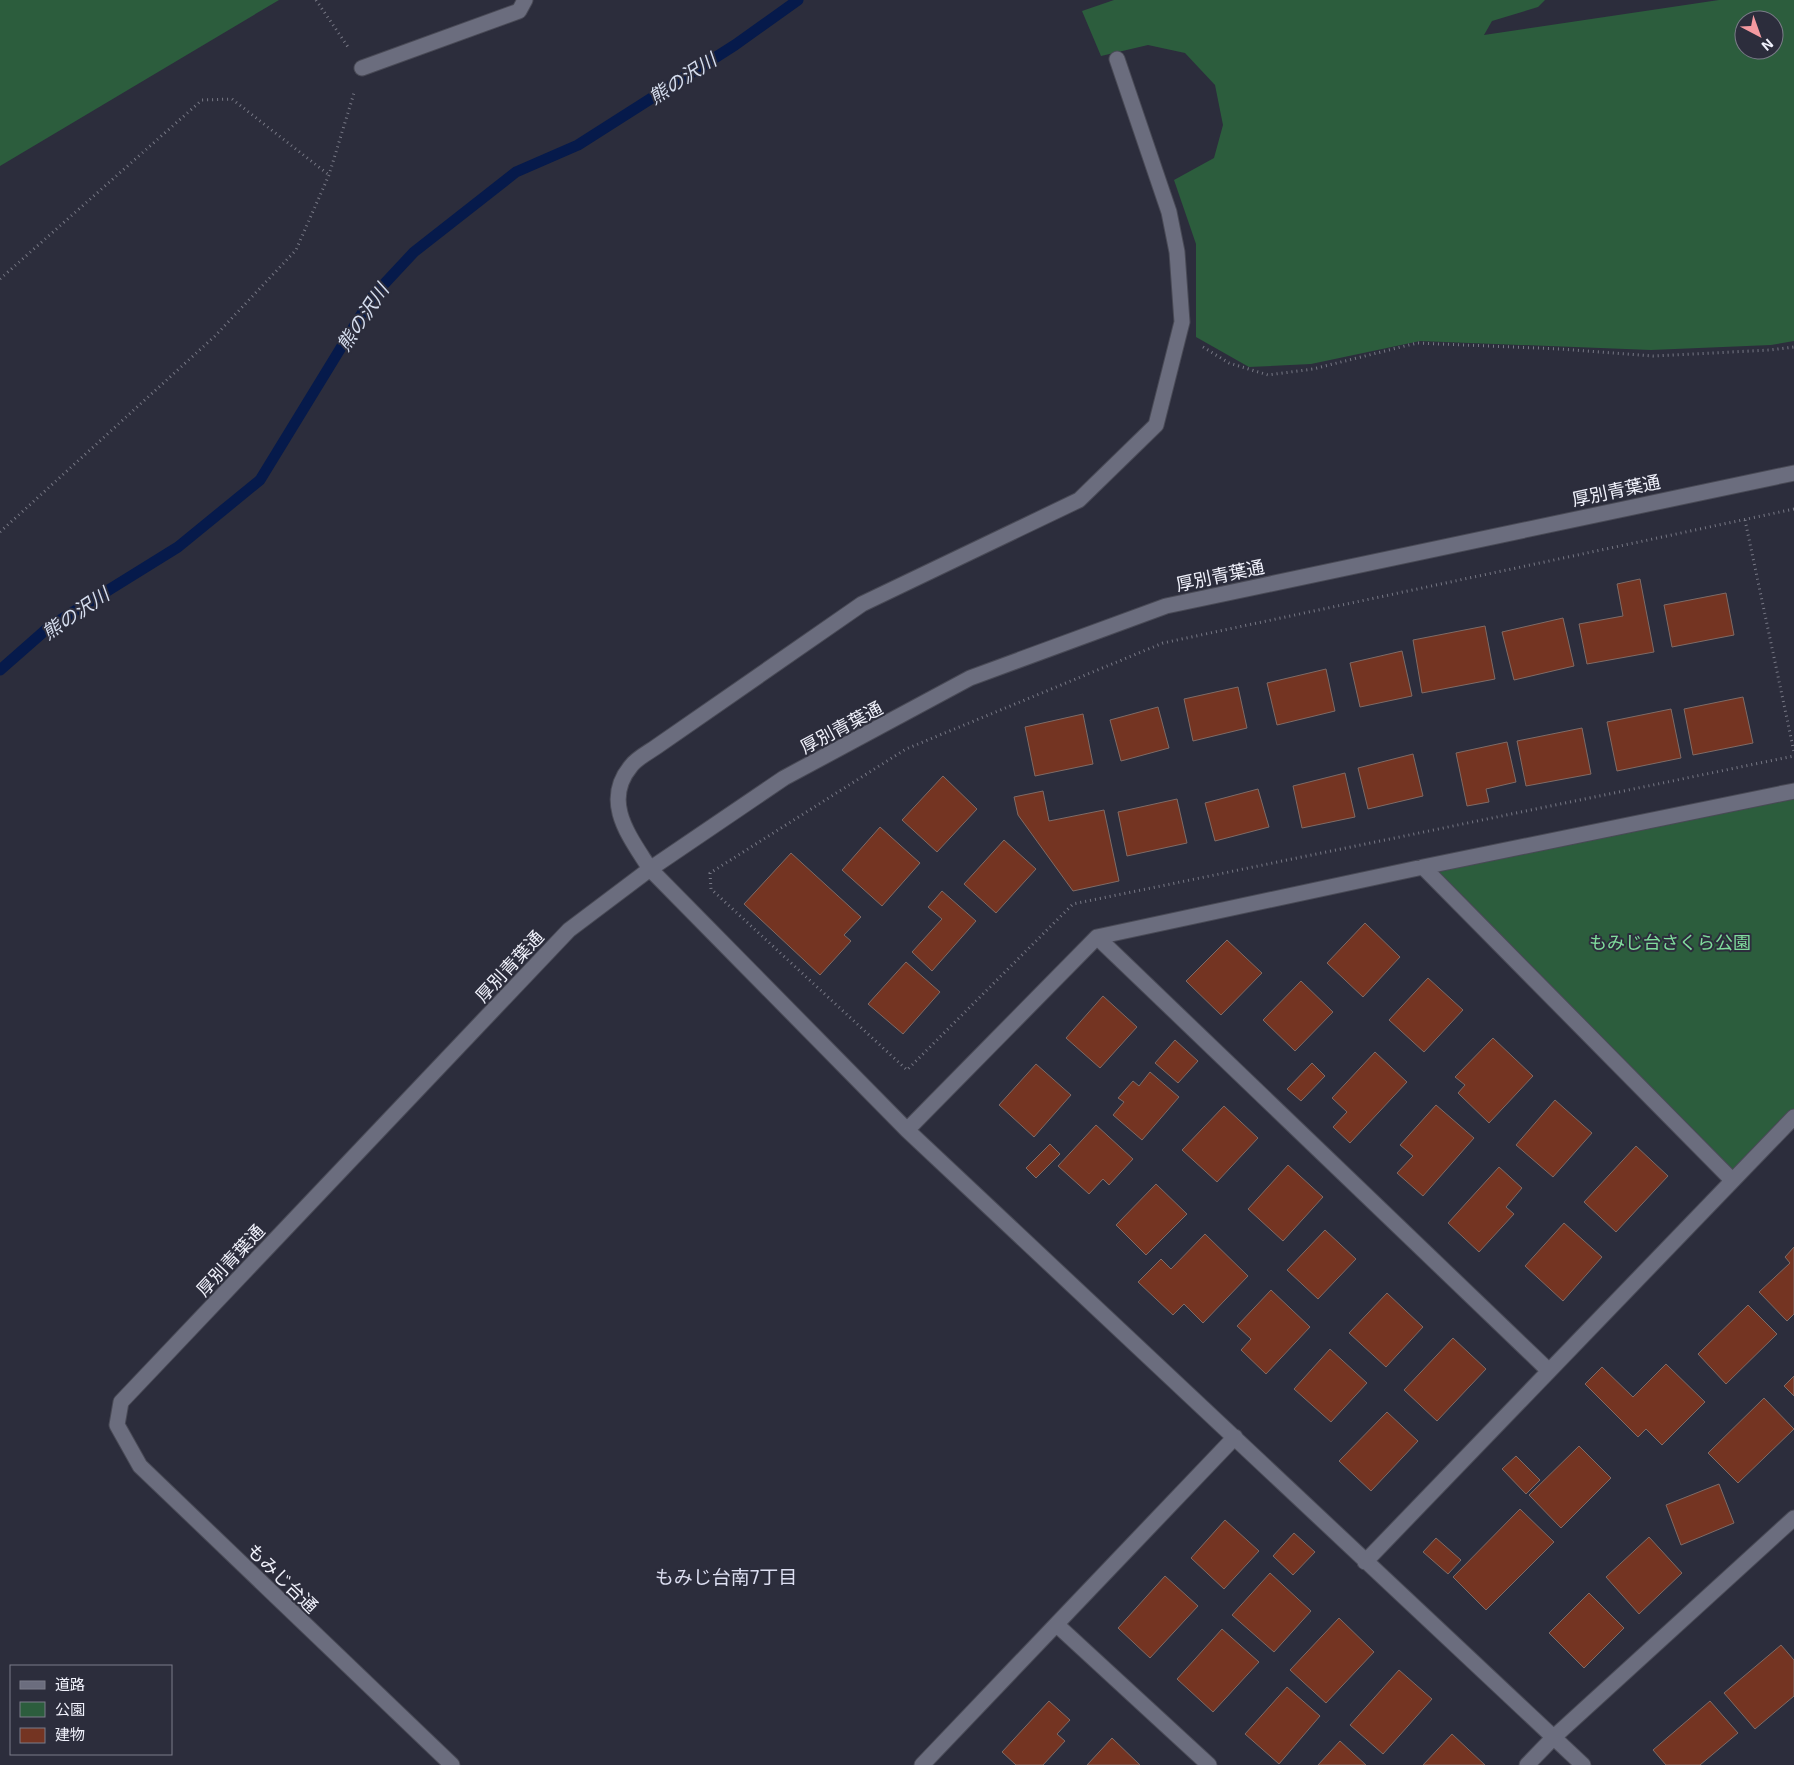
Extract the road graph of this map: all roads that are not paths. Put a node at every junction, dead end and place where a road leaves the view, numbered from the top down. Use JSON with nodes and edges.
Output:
{"nodes":[{"id":1,"x":525,"y":0,"type":"edge"},
{"id":2,"x":1116,"y":59,"type":"dead end"},
{"id":3,"x":362,"y":68,"type":"road end"},
{"id":4,"x":1794,"y":473,"type":"edge"},
{"id":5,"x":1793,"y":794,"type":"edge"},
{"id":6,"x":1423,"y":867,"type":"junction"},
{"id":7,"x":650,"y":869,"type":"junction"},
{"id":8,"x":1097,"y":937,"type":"junction"},
{"id":9,"x":1794,"y":1116,"type":"edge"},
{"id":10,"x":907,"y":1130,"type":"junction"},
{"id":11,"x":1731,"y":1179,"type":"junction"},
{"id":12,"x":1548,"y":1370,"type":"junction"},
{"id":13,"x":121,"y":1402,"type":"joint"},
{"id":14,"x":1235,"y":1437,"type":"junction"},
{"id":15,"x":1794,"y":1518,"type":"edge"},
{"id":16,"x":1365,"y":1562,"type":"junction"},
{"id":17,"x":1057,"y":1625,"type":"junction"},
{"id":18,"x":1554,"y":1737,"type":"junction"},
{"id":19,"x":452,"y":1765,"type":"edge"},
{"id":20,"x":922,"y":1765,"type":"edge"},
{"id":21,"x":1209,"y":1765,"type":"edge"},
{"id":22,"x":1527,"y":1765,"type":"edge"},
{"id":23,"x":1583,"y":1765,"type":"edge"}],
"edges":[{"from":1,"to":3,"type":"street"},
{"from":2,"to":7,"type":"street"},
{"from":4,"to":7,"type":"street","name":"厚別青葉通"},
{"from":5,"to":6,"type":"street"},
{"from":6,"to":8,"type":"street"},
{"from":6,"to":11,"type":"street"},
{"from":7,"to":10,"type":"street"},
{"from":7,"to":13,"type":"street","name":"厚別青葉通"},
{"from":8,"to":10,"type":"street"},
{"from":8,"to":12,"type":"street"},
{"from":9,"to":11,"type":"street"},
{"from":10,"to":14,"type":"street"},
{"from":11,"to":12,"type":"street"},
{"from":12,"to":16,"type":"street"},
{"from":13,"to":19,"type":"street","name":"もみじ台通"},
{"from":14,"to":16,"type":"street"},
{"from":14,"to":17,"type":"street"},
{"from":15,"to":18,"type":"street"},
{"from":16,"to":18,"type":"street"},
{"from":17,"to":20,"type":"street"},
{"from":17,"to":21,"type":"street"},
{"from":18,"to":22,"type":"street"},
{"from":18,"to":23,"type":"street"}]}
